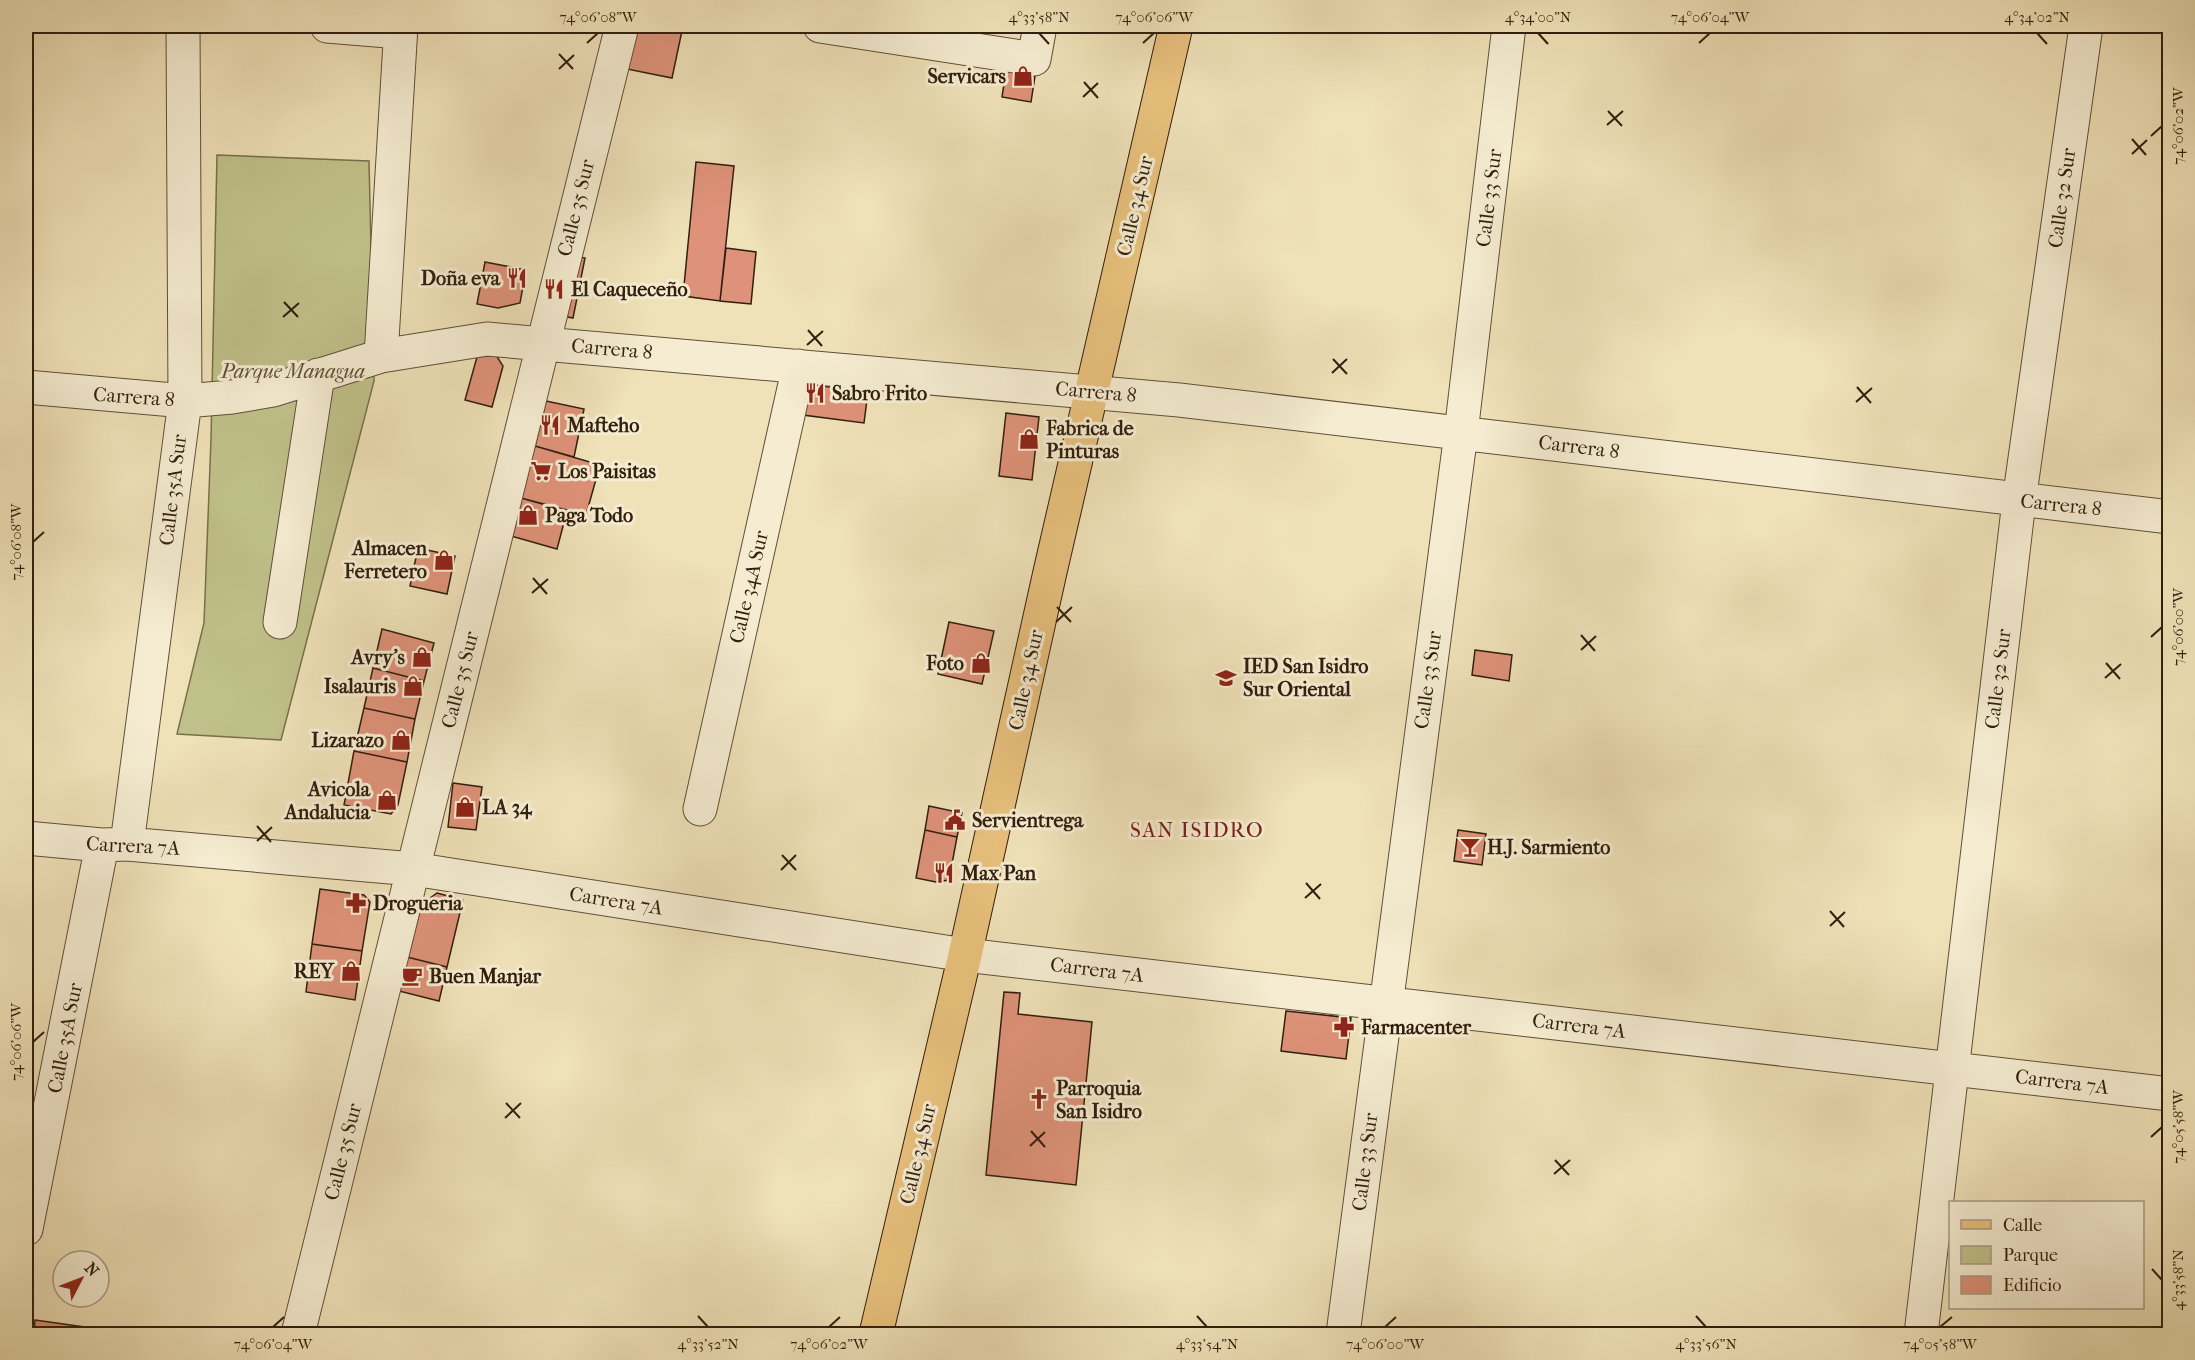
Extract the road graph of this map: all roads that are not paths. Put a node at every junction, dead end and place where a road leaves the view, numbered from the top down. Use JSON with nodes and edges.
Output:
{"nodes":[{"id":1,"x":183,"y":26,"type":"edge"},
{"id":2,"x":327,"y":26,"type":"edge"},
{"id":3,"x":622,"y":26,"type":"edge"},
{"id":4,"x":820,"y":26,"type":"edge"},
{"id":5,"x":1040,"y":26,"type":"edge"},
{"id":6,"x":1176,"y":26,"type":"edge"},
{"id":7,"x":1509,"y":26,"type":"edge"},
{"id":8,"x":2086,"y":26,"type":"edge"},
{"id":9,"x":400,"y":29,"type":"edge"},
{"id":10,"x":543,"y":343,"type":"junction"},
{"id":11,"x":381,"y":356,"type":"junction"},
{"id":12,"x":799,"y":366,"type":"junction"},
{"id":13,"x":318,"y":375,"type":"junction"},
{"id":14,"x":26,"y":387,"type":"edge"},
{"id":15,"x":1093,"y":392,"type":"junction"},
{"id":16,"x":185,"y":401,"type":"junction"},
{"id":17,"x":1461,"y":433,"type":"junction"},
{"id":18,"x":2019,"y":501,"type":"junction"},
{"id":19,"x":2169,"y":517,"type":"edge"},
{"id":20,"x":280,"y":622,"type":"dead end"},
{"id":21,"x":700,"y":808,"type":"dead end"},
{"id":22,"x":26,"y":838,"type":"edge"},
{"id":23,"x":114,"y":845,"type":"junction"},
{"id":24,"x":413,"y":869,"type":"junction"},
{"id":25,"x":965,"y":955,"type":"junction"},
{"id":26,"x":1385,"y":1004,"type":"junction"},
{"id":27,"x":1953,"y":1069,"type":"junction"},
{"id":28,"x":2169,"y":1094,"type":"edge"},
{"id":29,"x":37,"y":1118,"type":"edge"},
{"id":30,"x":26,"y":1230,"type":"edge"},
{"id":31,"x":298,"y":1335,"type":"edge"},
{"id":32,"x":876,"y":1335,"type":"edge"},
{"id":33,"x":1343,"y":1335,"type":"edge"},
{"id":34,"x":1921,"y":1335,"type":"edge"}],
"edges":[{"from":1,"to":16,"type":"street","name":"Calle 35A Sur"},
{"from":2,"to":9,"type":"street"},
{"from":3,"to":10,"type":"street","name":"Calle 35 Sur"},
{"from":4,"to":5,"type":"street"},
{"from":6,"to":15,"type":"main road","name":"Calle 34 Sur"},
{"from":7,"to":17,"type":"street","name":"Calle 33 Sur"},
{"from":8,"to":18,"type":"street","name":"Calle 32 Sur"},
{"from":9,"to":11,"type":"street"},
{"from":10,"to":11,"type":"street","name":"Carrera 8"},
{"from":10,"to":12,"type":"street","name":"Carrera 8"},
{"from":10,"to":24,"type":"street","name":"Calle 35 Sur"},
{"from":11,"to":13,"type":"street","name":"Carrera 8"},
{"from":12,"to":15,"type":"street","name":"Carrera 8"},
{"from":12,"to":21,"type":"street","name":"Calle 34A Sur"},
{"from":13,"to":16,"type":"street","name":"Carrera 8"},
{"from":13,"to":20,"type":"street"},
{"from":14,"to":16,"type":"street","name":"Carrera 8"},
{"from":15,"to":17,"type":"street","name":"Carrera 8"},
{"from":15,"to":25,"type":"main road","name":"Calle 34 Sur"},
{"from":16,"to":23,"type":"street","name":"Calle 35A Sur"},
{"from":17,"to":18,"type":"street","name":"Carrera 8"},
{"from":17,"to":26,"type":"street","name":"Calle 33 Sur"},
{"from":18,"to":19,"type":"street","name":"Carrera 8"},
{"from":18,"to":27,"type":"street","name":"Calle 32 Sur"},
{"from":22,"to":23,"type":"street","name":"Carrera 7A"},
{"from":23,"to":24,"type":"street","name":"Carrera 7A"},
{"from":23,"to":29,"type":"street","name":"Calle 35A Sur"},
{"from":24,"to":25,"type":"street","name":"Carrera 7A"},
{"from":24,"to":31,"type":"street","name":"Calle 35 Sur"},
{"from":25,"to":26,"type":"street","name":"Carrera 7A"},
{"from":25,"to":32,"type":"main road","name":"Calle 34 Sur"},
{"from":26,"to":27,"type":"street","name":"Carrera 7A"},
{"from":26,"to":33,"type":"street","name":"Calle 33 Sur"},
{"from":27,"to":28,"type":"street","name":"Carrera 7A"},
{"from":27,"to":34,"type":"street","name":"Calle 32 Sur"},
{"from":29,"to":30,"type":"street","name":"Calle 35A Sur"}]}
